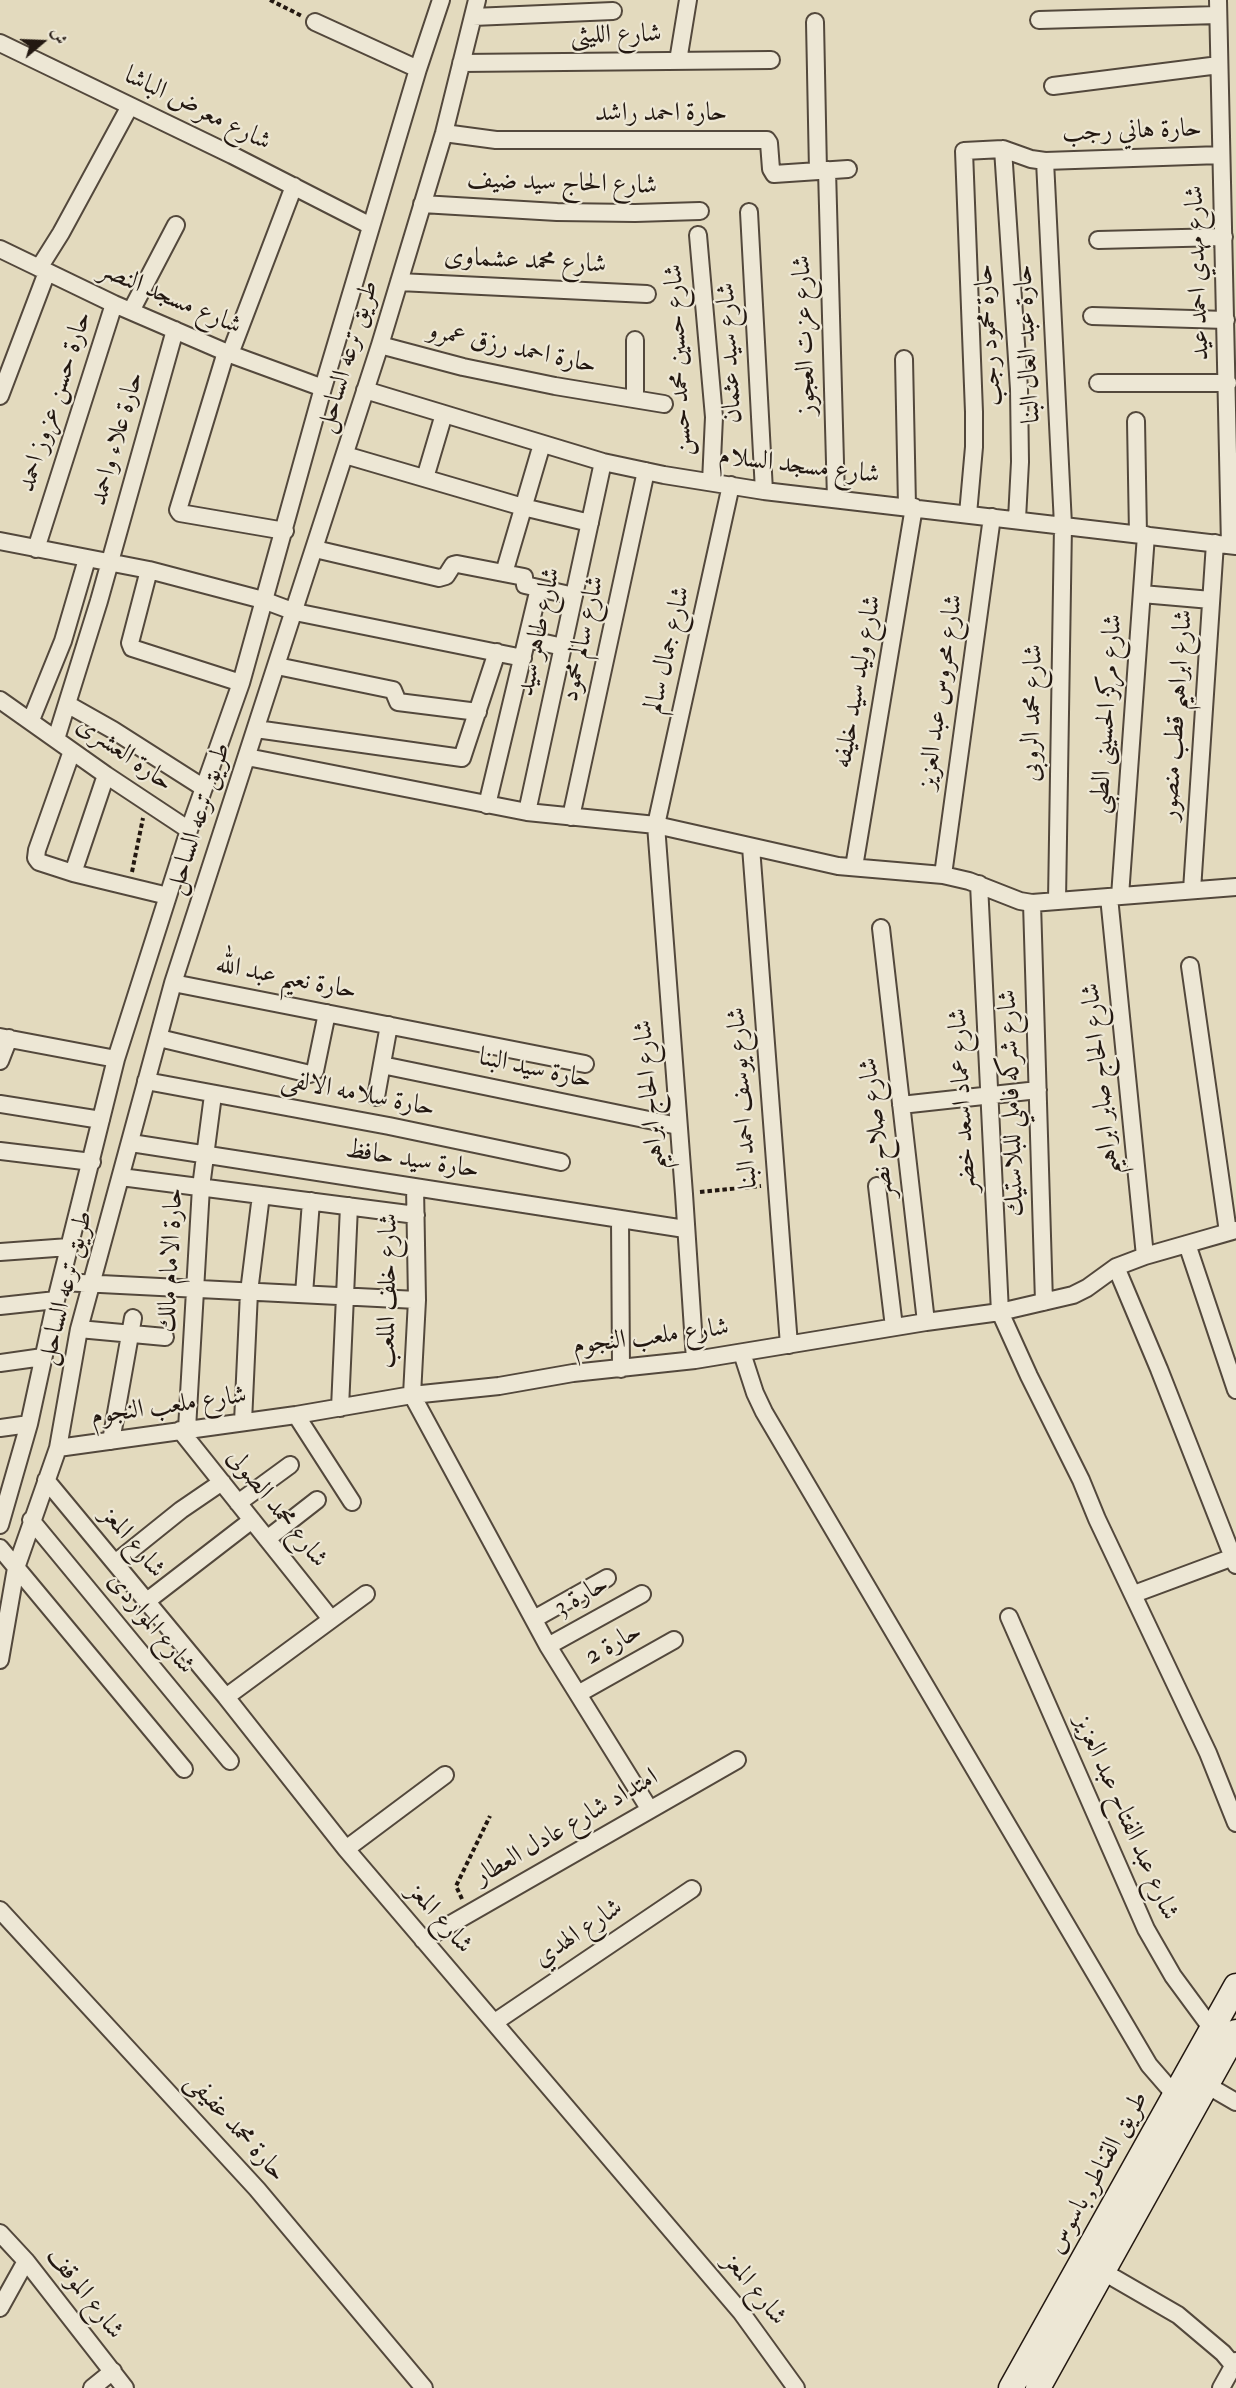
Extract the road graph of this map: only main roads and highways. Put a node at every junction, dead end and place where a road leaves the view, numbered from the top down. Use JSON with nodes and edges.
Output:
{"nodes":[{"id":1,"x":1236,"y":1986,"type":"edge"},
{"id":2,"x":1236,"y":2032,"type":"edge"},
{"id":3,"x":1196,"y":2079,"type":"junction"},
{"id":4,"x":1011,"y":2388,"type":"edge"},
{"id":5,"x":1038,"y":2388,"type":"edge"}],
"edges":[{"from":1,"to":3,"type":"main road","name":"طريق القناطر, باسوس"},
{"from":2,"to":3,"type":"main road","name":"طريق القناطر, باسوس"},
{"from":3,"to":4,"type":"main road","name":"طريق القناطر, باسوس"},
{"from":3,"to":5,"type":"main road","name":"طريق القناطر, باسوس"}]}
